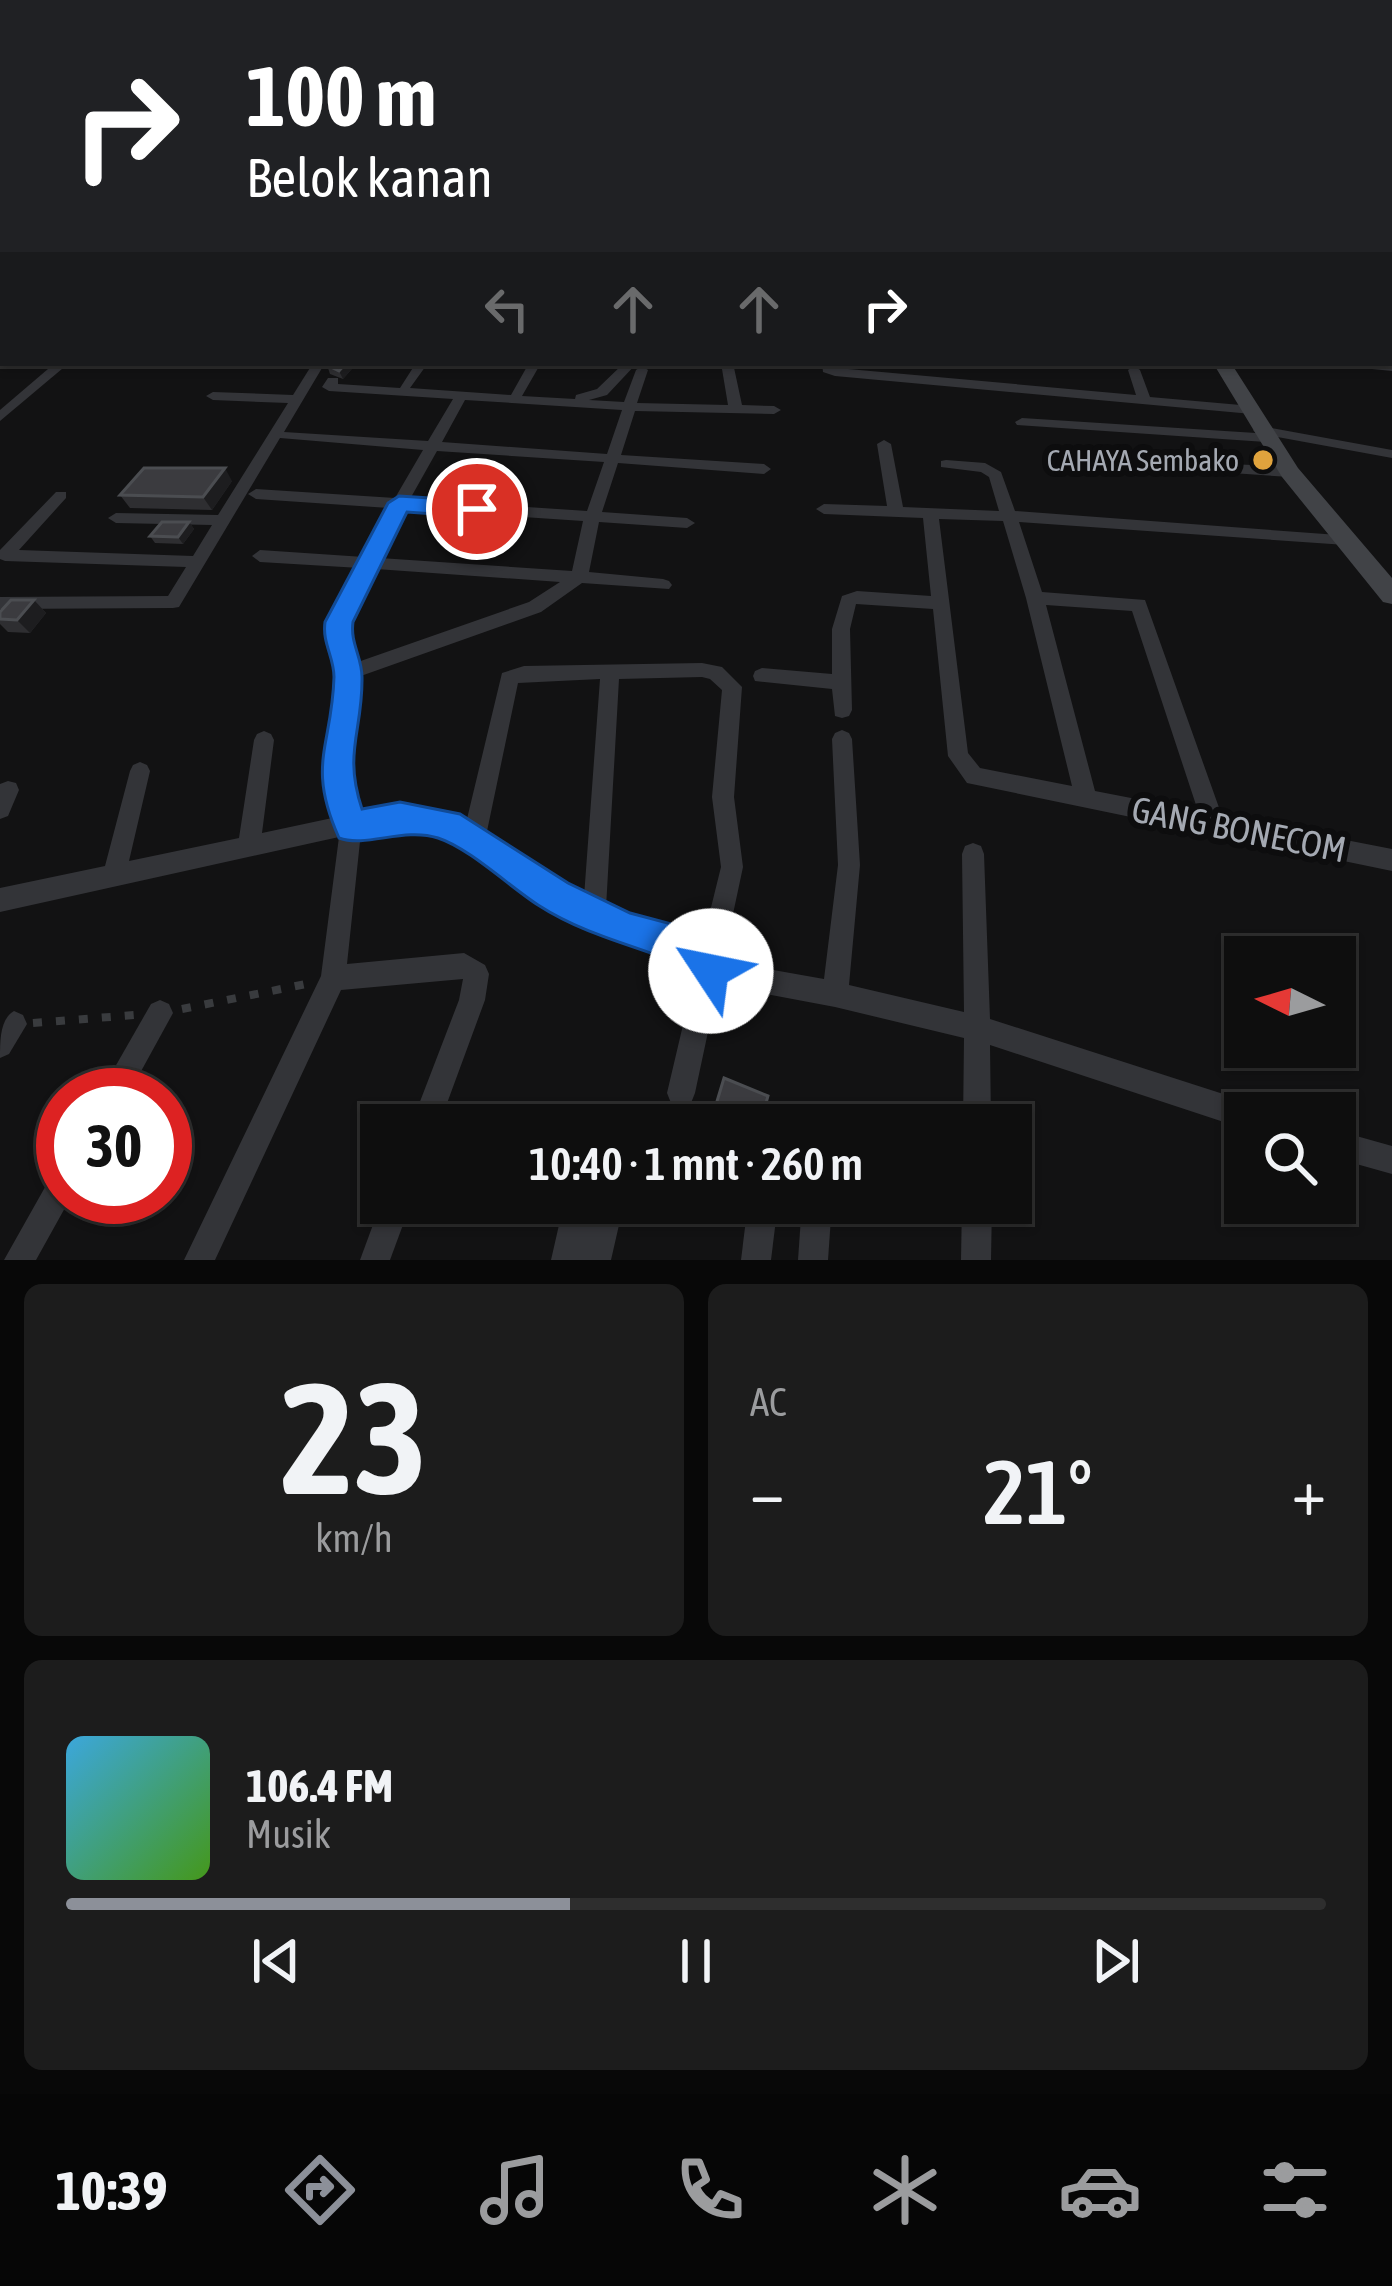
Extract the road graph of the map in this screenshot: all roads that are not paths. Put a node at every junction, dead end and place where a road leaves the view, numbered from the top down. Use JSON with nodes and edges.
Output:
{"nodes":[{"id":1,"x":60,"y":366,"type":"edge"},
{"id":2,"x":317,"y":366,"type":"edge"},
{"id":3,"x":420,"y":366,"type":"edge"},
{"id":4,"x":533,"y":366,"type":"edge"},
{"id":5,"x":638,"y":366,"type":"edge"},
{"id":6,"x":728,"y":366,"type":"edge"},
{"id":7,"x":827,"y":366,"type":"edge"},
{"id":8,"x":1224,"y":366,"type":"edge"},
{"id":9,"x":1134,"y":370,"type":"dead end"},
{"id":10,"x":307,"y":379,"type":"junction"},
{"id":11,"x":333,"y":381,"type":"junction"},
{"id":12,"x":405,"y":386,"type":"junction"},
{"id":13,"x":517,"y":394,"type":"junction"},
{"id":14,"x":213,"y":396,"type":"dead end"},
{"id":15,"x":461,"y":396,"type":"junction"},
{"id":16,"x":294,"y":399,"type":"junction"},
{"id":17,"x":1145,"y":401,"type":"junction"},
{"id":18,"x":639,"y":408,"type":"junction"},
{"id":19,"x":736,"y":409,"type":"junction"},
{"id":20,"x":774,"y":410,"type":"dead end"},
{"id":21,"x":0,"y":417,"type":"edge"},
{"id":22,"x":1022,"y":422,"type":"dead end"},
{"id":23,"x":1259,"y":426,"type":"junction"},
{"id":24,"x":286,"y":436,"type":"dead end"},
{"id":25,"x":884,"y":444,"type":"dead end"},
{"id":26,"x":432,"y":446,"type":"junction"},
{"id":27,"x":1392,"y":454,"type":"edge"},
{"id":28,"x":613,"y":459,"type":"junction"},
{"id":29,"x":946,"y":464,"type":"dead end"},
{"id":30,"x":1149,"y":464,"type":"dead end"},
{"id":31,"x":764,"y":469,"type":"dead end"},
{"id":32,"x":1290,"y":472,"type":"junction"},
{"id":33,"x":256,"y":494,"type":"dead end"},
{"id":34,"x":61,"y":495,"type":"dead end"},
{"id":35,"x":399,"y":503,"type":"junction"},
{"id":36,"x":824,"y":509,"type":"dead end"},
{"id":37,"x":896,"y":513,"type":"junction"},
{"id":38,"x":931,"y":515,"type":"junction"},
{"id":39,"x":1007,"y":516,"type":"junction"},
{"id":40,"x":116,"y":518,"type":"dead end"},
{"id":41,"x":592,"y":518,"type":"junction"},
{"id":42,"x":221,"y":520,"type":"junction"},
{"id":43,"x":687,"y":524,"type":"dead end"},
{"id":44,"x":1346,"y":540,"type":"junction"},
{"id":45,"x":260,"y":556,"type":"dead end"},
{"id":46,"x":199,"y":562,"type":"junction"},
{"id":47,"x":370,"y":566,"type":"junction"},
{"id":48,"x":579,"y":577,"type":"junction"},
{"id":49,"x":663,"y":585,"type":"dead end"},
{"id":50,"x":1392,"y":595,"type":"edge"},
{"id":51,"x":1034,"y":598,"type":"junction"},
{"id":52,"x":0,"y":603,"type":"edge"},
{"id":53,"x":938,"y":603,"type":"junction"},
{"id":54,"x":610,"y":671,"type":"junction"},
{"id":55,"x":349,"y":673,"type":"junction"},
{"id":56,"x":762,"y":676,"type":"dead end"},
{"id":57,"x":842,"y":682,"type":"junction"},
{"id":58,"x":842,"y":710,"type":"dead end"},
{"id":59,"x":842,"y":739,"type":"dead end"},
{"id":60,"x":264,"y":740,"type":"dead end"},
{"id":61,"x":140,"y":771,"type":"dead end"},
{"id":62,"x":1086,"y":798,"type":"junction"},
{"id":63,"x":1213,"y":822,"type":"junction"},
{"id":64,"x":351,"y":827,"type":"junction"},
{"id":65,"x":474,"y":838,"type":"junction"},
{"id":66,"x":249,"y":846,"type":"junction"},
{"id":67,"x":973,"y":854,"type":"dead end"},
{"id":68,"x":1392,"y":860,"type":"edge"},
{"id":69,"x":114,"y":877,"type":"junction"},
{"id":70,"x":0,"y":900,"type":"edge"},
{"id":71,"x":594,"y":916,"type":"junction"},
{"id":72,"x":711,"y":971,"type":"junction"},
{"id":73,"x":333,"y":978,"type":"junction"},
{"id":74,"x":836,"y":994,"type":"junction"},
{"id":75,"x":160,"y":1013,"type":"road end"},
{"id":76,"x":977,"y":1028,"type":"junction"},
{"id":77,"x":128,"y":1068,"type":"edge"},
{"id":78,"x":681,"y":1093,"type":"dead end"},
{"id":79,"x":433,"y":1104,"type":"edge"},
{"id":80,"x":977,"y":1104,"type":"edge"},
{"id":81,"x":1224,"y":1108,"type":"edge"},
{"id":82,"x":1356,"y":1150,"type":"edge"},
{"id":83,"x":1392,"y":1160,"type":"edge"},
{"id":84,"x":40,"y":1224,"type":"edge"},
{"id":85,"x":388,"y":1224,"type":"edge"},
{"id":86,"x":574,"y":1224,"type":"edge"},
{"id":87,"x":604,"y":1224,"type":"edge"},
{"id":88,"x":760,"y":1224,"type":"edge"},
{"id":89,"x":816,"y":1224,"type":"edge"},
{"id":90,"x":976,"y":1224,"type":"edge"},
{"id":91,"x":19,"y":1260,"type":"edge"},
{"id":92,"x":199,"y":1260,"type":"edge"},
{"id":93,"x":375,"y":1260,"type":"edge"},
{"id":94,"x":566,"y":1260,"type":"edge"},
{"id":95,"x":596,"y":1260,"type":"edge"},
{"id":96,"x":756,"y":1260,"type":"edge"},
{"id":97,"x":813,"y":1260,"type":"edge"},
{"id":98,"x":976,"y":1260,"type":"edge"}],
"edges":[{"from":1,"to":21,"type":"street"},
{"from":2,"to":10,"type":"street"},
{"from":3,"to":12,"type":"street"},
{"from":4,"to":13,"type":"street"},
{"from":5,"to":13,"type":"street"},
{"from":5,"to":18,"type":"street"},
{"from":6,"to":19,"type":"street"},
{"from":7,"to":17,"type":"street"},
{"from":8,"to":23,"type":"street"},
{"from":9,"to":17,"type":"street"},
{"from":10,"to":11,"type":"street"},
{"from":10,"to":16,"type":"street"},
{"from":11,"to":12,"type":"street"},
{"from":11,"to":15,"type":"street"},
{"from":12,"to":13,"type":"street"},
{"from":14,"to":16,"type":"street"},
{"from":15,"to":18,"type":"street"},
{"from":15,"to":26,"type":"street"},
{"from":16,"to":42,"type":"street"},
{"from":17,"to":23,"type":"street"},
{"from":18,"to":19,"type":"street"},
{"from":18,"to":28,"type":"street"},
{"from":19,"to":20,"type":"street"},
{"from":22,"to":23,"type":"street"},
{"from":23,"to":27,"type":"street"},
{"from":23,"to":32,"type":"street"},
{"from":24,"to":26,"type":"street"},
{"from":25,"to":37,"type":"street"},
{"from":26,"to":28,"type":"street"},
{"from":26,"to":35,"type":"street"},
{"from":28,"to":31,"type":"street"},
{"from":28,"to":41,"type":"street"},
{"from":29,"to":39,"type":"street"},
{"from":30,"to":32,"type":"street"},
{"from":32,"to":44,"type":"street"},
{"from":33,"to":35,"type":"street"},
{"from":34,"to":46,"type":"street"},
{"from":35,"to":41,"type":"street"},
{"from":35,"to":47,"type":"street"},
{"from":36,"to":37,"type":"street"},
{"from":37,"to":38,"type":"street"},
{"from":38,"to":39,"type":"street"},
{"from":38,"to":53,"type":"street"},
{"from":39,"to":44,"type":"street"},
{"from":39,"to":51,"type":"street"},
{"from":40,"to":42,"type":"street"},
{"from":41,"to":43,"type":"street"},
{"from":41,"to":48,"type":"street"},
{"from":42,"to":46,"type":"street"},
{"from":44,"to":50,"type":"street"},
{"from":45,"to":47,"type":"street"},
{"from":46,"to":52,"type":"street"},
{"from":47,"to":48,"type":"street"},
{"from":47,"to":55,"type":"street"},
{"from":48,"to":49,"type":"street"},
{"from":48,"to":55,"type":"street"},
{"from":51,"to":62,"type":"street"},
{"from":51,"to":63,"type":"street"},
{"from":53,"to":57,"type":"street"},
{"from":53,"to":62,"type":"street","name":"GANG BONECOM"},
{"from":54,"to":65,"type":"street"},
{"from":54,"to":71,"type":"street"},
{"from":54,"to":72,"type":"street"},
{"from":55,"to":64,"type":"street"},
{"from":56,"to":57,"type":"street"},
{"from":57,"to":58,"type":"street"},
{"from":59,"to":74,"type":"street"},
{"from":60,"to":66,"type":"street"},
{"from":61,"to":69,"type":"street"},
{"from":62,"to":63,"type":"street","name":"GANG BONECOM"},
{"from":63,"to":68,"type":"street","name":"GANG BONECOM"},
{"from":64,"to":65,"type":"street"},
{"from":64,"to":66,"type":"street"},
{"from":64,"to":73,"type":"street"},
{"from":65,"to":71,"type":"street"},
{"from":66,"to":69,"type":"street"},
{"from":67,"to":76,"type":"street"},
{"from":69,"to":70,"type":"street"},
{"from":71,"to":72,"type":"street"},
{"from":72,"to":74,"type":"street"},
{"from":72,"to":78,"type":"street"},
{"from":73,"to":79,"type":"street"},
{"from":73,"to":92,"type":"street"},
{"from":74,"to":76,"type":"street"},
{"from":75,"to":77,"type":"street"},
{"from":76,"to":80,"type":"street"},
{"from":76,"to":81,"type":"street"},
{"from":82,"to":83,"type":"street"},
{"from":84,"to":91,"type":"street"},
{"from":85,"to":93,"type":"street"},
{"from":86,"to":94,"type":"street"},
{"from":87,"to":95,"type":"street"},
{"from":88,"to":96,"type":"street"},
{"from":89,"to":97,"type":"street"},
{"from":90,"to":98,"type":"street"}]}
